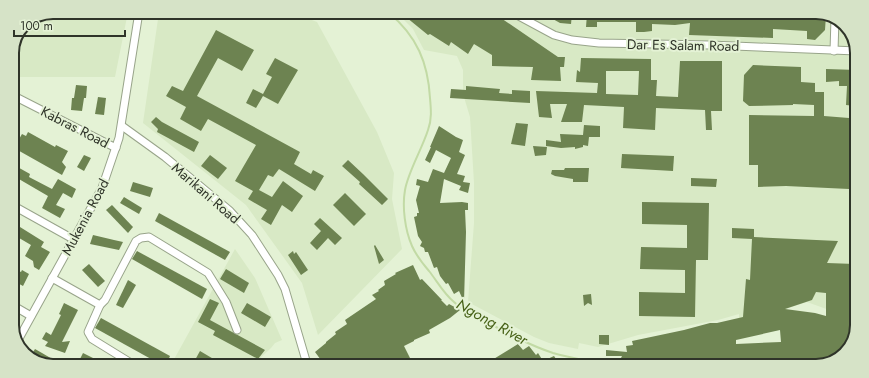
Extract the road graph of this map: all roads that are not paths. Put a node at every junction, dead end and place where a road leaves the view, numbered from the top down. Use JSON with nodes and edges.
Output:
{"nodes":[{"id":1,"x":138,"y":19,"type":"edge"},
{"id":2,"x":524,"y":19,"type":"edge"},
{"id":3,"x":835,"y":25,"type":"edge"},
{"id":4,"x":834,"y":51,"type":"junction"},
{"id":5,"x":850,"y":52,"type":"edge"},
{"id":6,"x":19,"y":99,"type":"edge"},
{"id":7,"x":122,"y":126,"type":"junction"},
{"id":8,"x":116,"y":148,"type":"junction"},
{"id":9,"x":19,"y":209,"type":"edge"},
{"id":10,"x":73,"y":239,"type":"junction"},
{"id":11,"x":52,"y":278,"type":"junction"},
{"id":12,"x":100,"y":305,"type":"junction"},
{"id":13,"x":19,"y":310,"type":"edge"},
{"id":14,"x":31,"y":316,"type":"junction"},
{"id":15,"x":238,"y":330,"type":"dead end"},
{"id":16,"x":21,"y":335,"type":"edge"},
{"id":17,"x":124,"y":359,"type":"edge"},
{"id":18,"x":306,"y":359,"type":"edge"}],
"edges":[{"from":1,"to":7,"type":"street","name":"Mukenia Road"},
{"from":2,"to":4,"type":"street","name":"Dar Es Salam Road"},
{"from":3,"to":4,"type":"street"},
{"from":4,"to":5,"type":"street","name":"Dar Es Salam Road"},
{"from":6,"to":8,"type":"street","name":"Kabras Road"},
{"from":7,"to":8,"type":"street","name":"Mukenia Road"},
{"from":7,"to":18,"type":"street","name":"Marikani Road"},
{"from":8,"to":10,"type":"street","name":"Mukenia Road"},
{"from":9,"to":10,"type":"street"},
{"from":10,"to":11,"type":"street","name":"Mukenia Road"},
{"from":11,"to":12,"type":"street"},
{"from":11,"to":14,"type":"street","name":"Mukenia Road"},
{"from":12,"to":15,"type":"street"},
{"from":12,"to":17,"type":"street"},
{"from":13,"to":14,"type":"street"},
{"from":14,"to":16,"type":"street","name":"Mukenia Road"}]}
